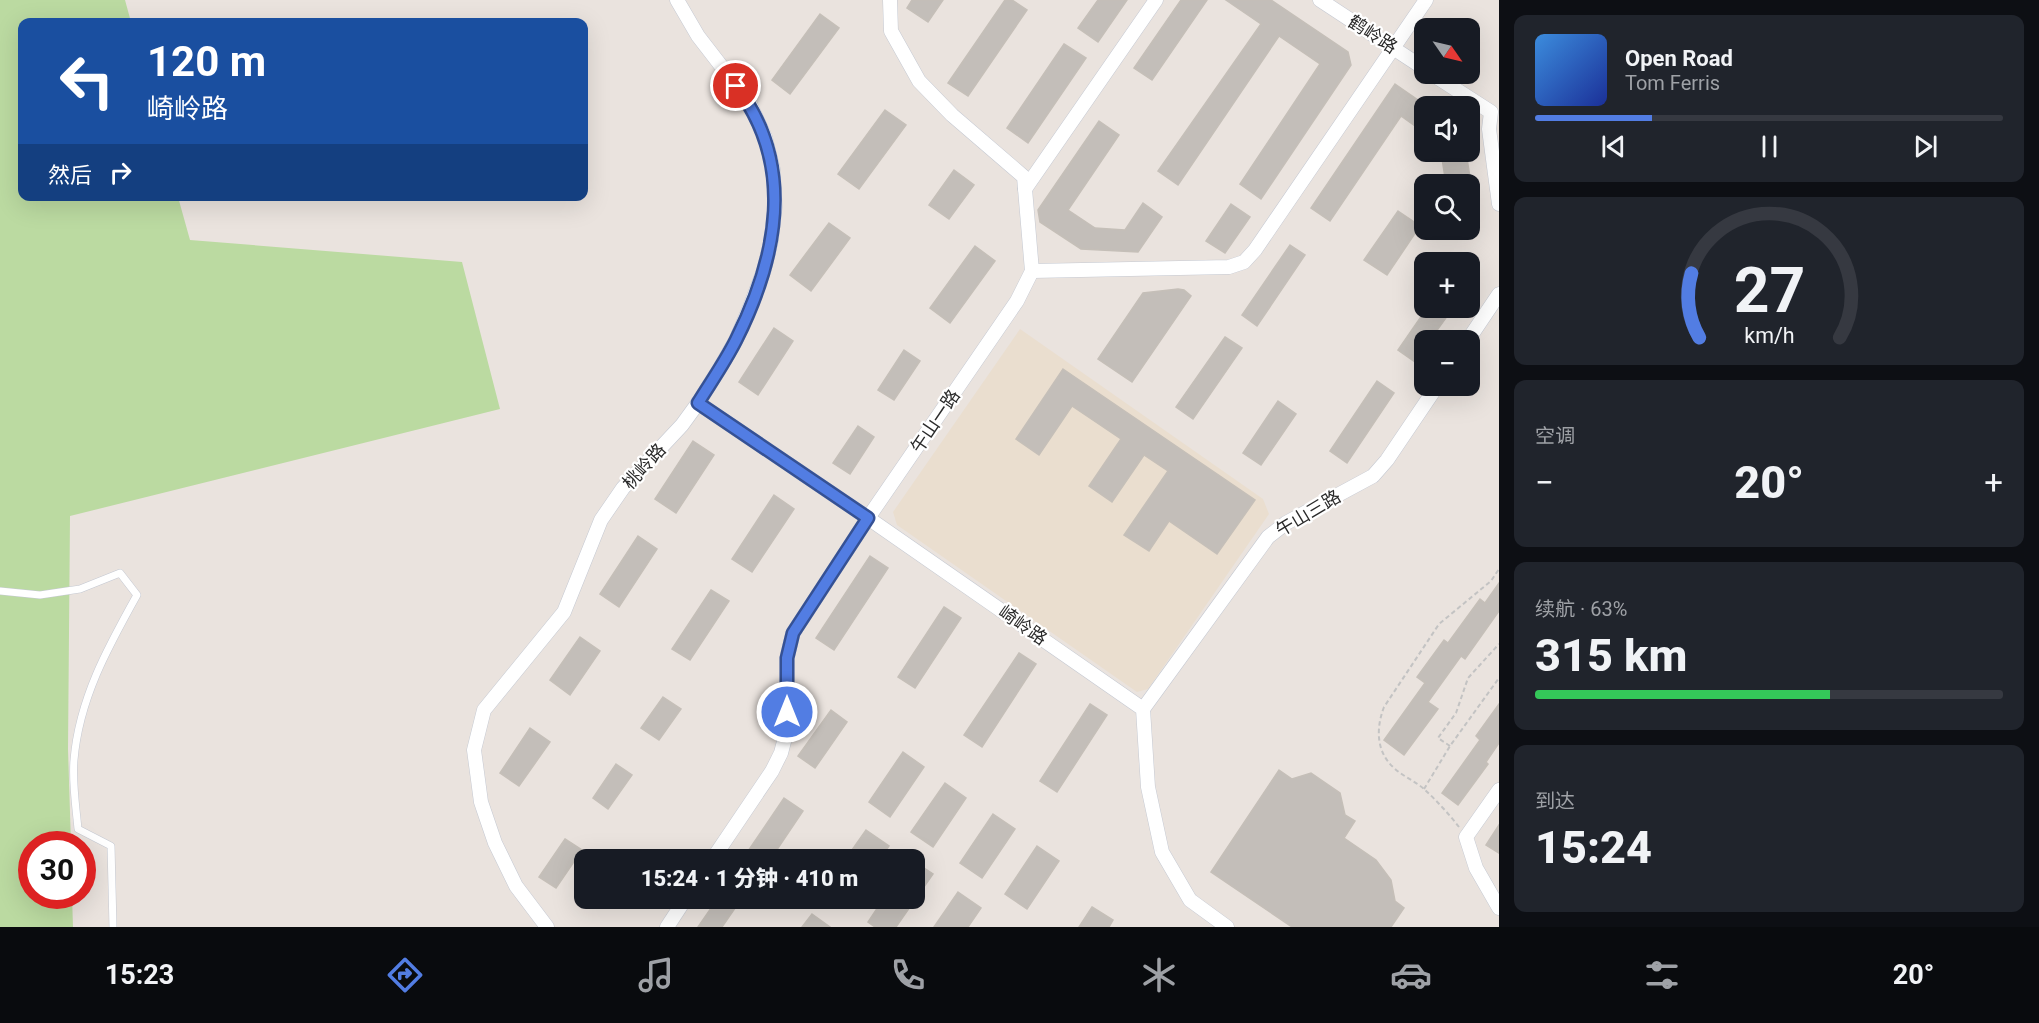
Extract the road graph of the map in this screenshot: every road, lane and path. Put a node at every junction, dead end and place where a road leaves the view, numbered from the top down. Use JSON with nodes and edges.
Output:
{"nodes":[{"id":1,"x":677,"y":0,"type":"edge"},
{"id":2,"x":890,"y":0,"type":"edge"},
{"id":3,"x":1156,"y":0,"type":"edge"},
{"id":4,"x":1320,"y":0,"type":"edge"},
{"id":5,"x":1426,"y":0,"type":"edge"},
{"id":6,"x":1392,"y":47,"type":"junction"},
{"id":7,"x":1414,"y":62,"type":"edge"},
{"id":8,"x":1452,"y":84,"type":"edge"},
{"id":9,"x":1495,"y":106,"type":"edge"},
{"id":10,"x":1025,"y":189,"type":"junction"},
{"id":11,"x":1499,"y":204,"type":"edge"},
{"id":12,"x":1032,"y":272,"type":"junction"},
{"id":13,"x":1499,"y":294,"type":"edge"},
{"id":14,"x":1475,"y":330,"type":"edge"},
{"id":15,"x":1430,"y":396,"type":"edge"},
{"id":16,"x":698,"y":403,"type":"junction"},
{"id":17,"x":868,"y":518,"type":"junction"},
{"id":18,"x":1499,"y":569,"type":"edge"},
{"id":19,"x":0,"y":591,"type":"edge"},
{"id":20,"x":1499,"y":644,"type":"edge"},
{"id":21,"x":1499,"y":678,"type":"edge"},
{"id":22,"x":1143,"y":709,"type":"junction"},
{"id":23,"x":1450,"y":746,"type":"junction"},
{"id":24,"x":1424,"y":789,"type":"junction"},
{"id":25,"x":1499,"y":790,"type":"edge"},
{"id":26,"x":1466,"y":837,"type":"junction"},
{"id":27,"x":719,"y":849,"type":"edge"},
{"id":28,"x":1499,"y":908,"type":"edge"},
{"id":29,"x":679,"y":909,"type":"edge"},
{"id":30,"x":113,"y":927,"type":"edge"},
{"id":31,"x":547,"y":927,"type":"edge"},
{"id":32,"x":667,"y":927,"type":"edge"},
{"id":33,"x":1227,"y":927,"type":"edge"}],
"edges":[{"from":1,"to":16,"type":"street","name":"桃岭路"},
{"from":2,"to":10,"type":"street"},
{"from":3,"to":10,"type":"street"},
{"from":4,"to":6,"type":"street","name":"鹤岭路"},
{"from":5,"to":6,"type":"street"},
{"from":6,"to":7,"type":"street","name":"鹤岭路"},
{"from":6,"to":12,"type":"street"},
{"from":8,"to":9,"type":"street"},
{"from":9,"to":11,"type":"street"},
{"from":10,"to":12,"type":"street"},
{"from":12,"to":17,"type":"street","name":"午山一路"},
{"from":13,"to":14,"type":"street"},
{"from":15,"to":22,"type":"street","name":"午山三路"},
{"from":16,"to":17,"type":"street","name":"崎岭路"},
{"from":16,"to":31,"type":"street","name":"桃岭路"},
{"from":17,"to":22,"type":"street","name":"崎岭路"},
{"from":17,"to":27,"type":"street","name":"午山一路"},
{"from":18,"to":24,"type":"path"},
{"from":19,"to":30,"type":"lane"},
{"from":20,"to":23,"type":"path"},
{"from":21,"to":23,"type":"path"},
{"from":22,"to":33,"type":"street"},
{"from":23,"to":24,"type":"path"},
{"from":24,"to":26,"type":"path"},
{"from":25,"to":26,"type":"street"},
{"from":26,"to":28,"type":"street"},
{"from":29,"to":32,"type":"street"}]}
